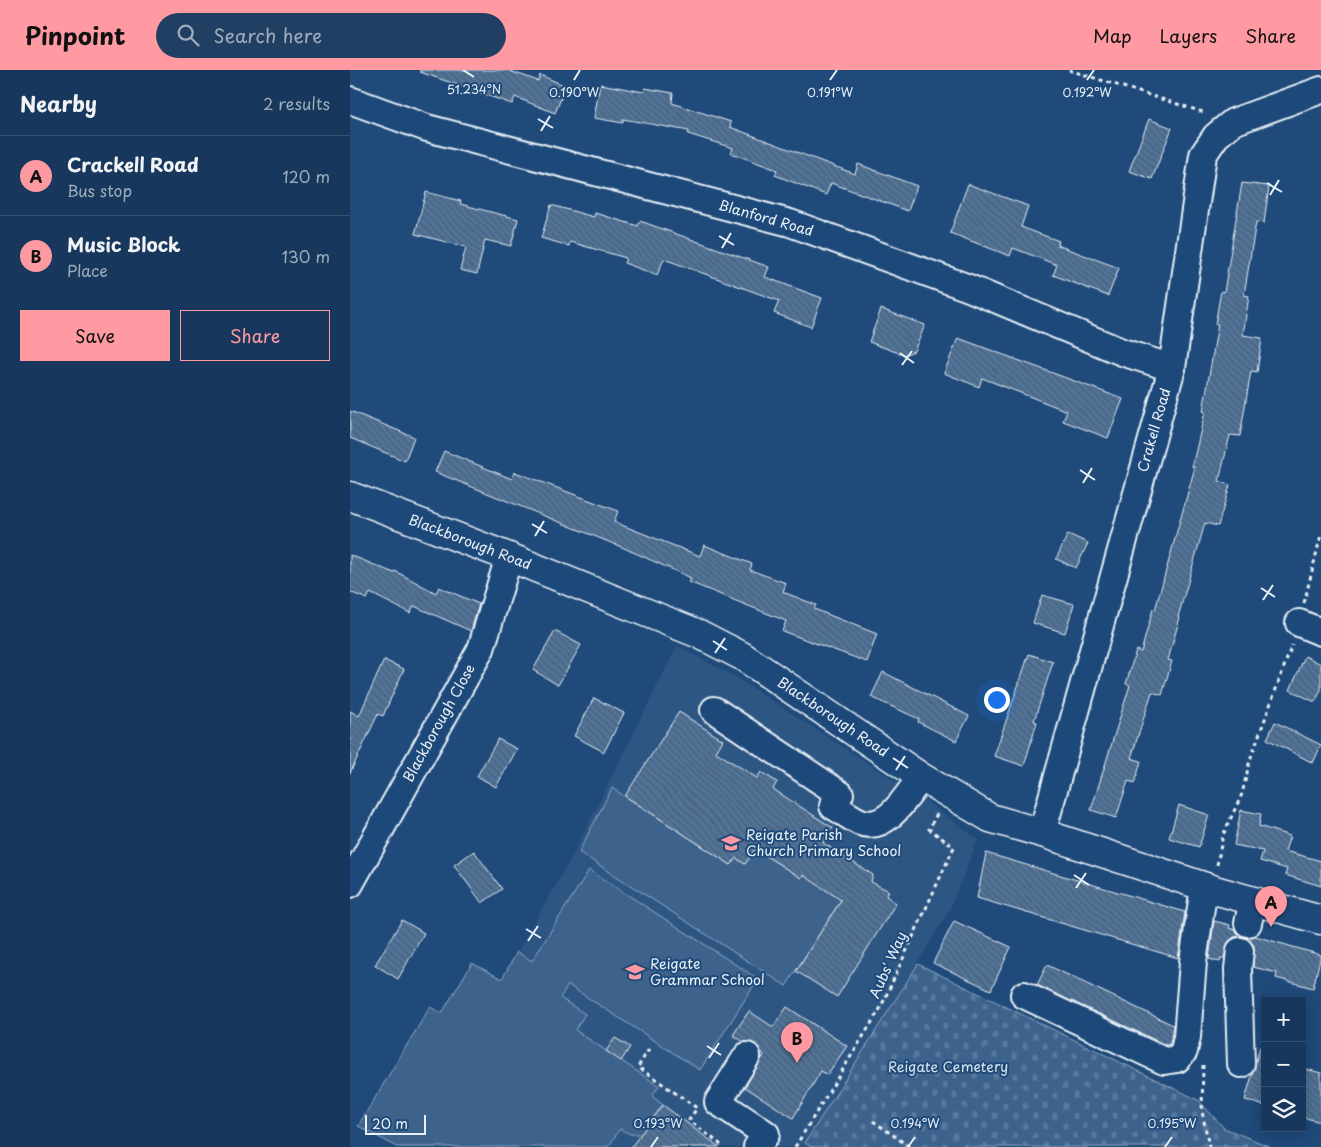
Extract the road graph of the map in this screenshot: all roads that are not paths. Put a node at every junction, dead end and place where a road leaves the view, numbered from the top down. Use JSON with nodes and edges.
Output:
{"nodes":[{"id":1,"x":1321,"y":90,"type":"edge"},
{"id":2,"x":350,"y":100,"type":"edge"},
{"id":3,"x":1172,"y":368,"type":"junction"},
{"id":4,"x":350,"y":496,"type":"edge"},
{"id":5,"x":509,"y":556,"type":"junction"},
{"id":6,"x":714,"y":710,"type":"dead end"},
{"id":7,"x":921,"y":777,"type":"junction"},
{"id":8,"x":1042,"y":833,"type":"junction"},
{"id":9,"x":351,"y":882,"type":"edge"},
{"id":10,"x":1211,"y":889,"type":"junction"},
{"id":11,"x":1321,"y":920,"type":"edge"},
{"id":12,"x":1240,"y":951,"type":"dead end"},
{"id":13,"x":1024,"y":995,"type":"dead end"},
{"id":14,"x":747,"y":1056,"type":"dead end"},
{"id":15,"x":1241,"y":1064,"type":"dead end"},
{"id":16,"x":757,"y":1147,"type":"edge"}],
"edges":[{"from":1,"to":3,"type":"street","name":"Crakell Road"},
{"from":2,"to":3,"type":"street","name":"Blanford Road"},
{"from":3,"to":8,"type":"street","name":"Crakell Road"},
{"from":4,"to":5,"type":"main road","name":"Blackborough Road"},
{"from":5,"to":7,"type":"main road","name":"Blackborough Road"},
{"from":5,"to":9,"type":"street","name":"Blackborough Close"},
{"from":6,"to":7,"type":"street"},
{"from":7,"to":8,"type":"main road","name":"Blackborough Road"},
{"from":8,"to":10,"type":"main road","name":"Blackborough Road"},
{"from":10,"to":11,"type":"main road","name":"Blackborough Road"},
{"from":10,"to":13,"type":"street"},
{"from":12,"to":15,"type":"street"},
{"from":14,"to":16,"type":"street"}]}
